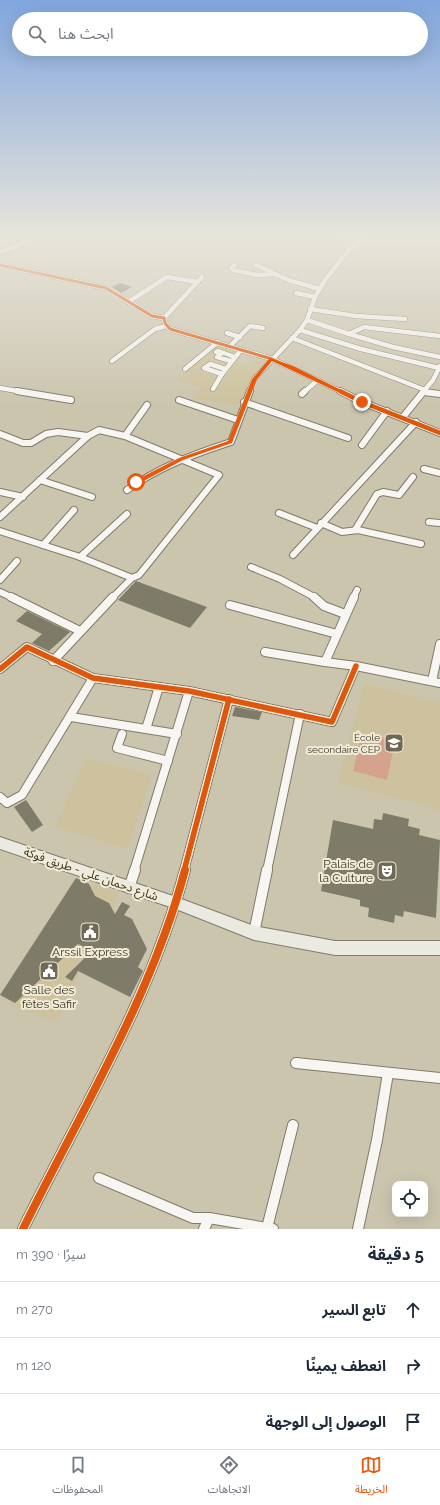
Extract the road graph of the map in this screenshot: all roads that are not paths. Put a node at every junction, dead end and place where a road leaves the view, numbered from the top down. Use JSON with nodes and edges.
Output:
{"nodes":[{"id":1,"x":113,"y":292,"type":"edge"},
{"id":2,"x":143,"y":292,"type":"edge"},
{"id":3,"x":188,"y":292,"type":"edge"},
{"id":4,"x":318,"y":292,"type":"edge"},
{"id":5,"x":296,"y":293,"type":"dead end"},
{"id":6,"x":315,"y":297,"type":"junction"},
{"id":7,"x":128,"y":302,"type":"junction"},
{"id":8,"x":310,"y":310,"type":"junction"},
{"id":9,"x":164,"y":318,"type":"junction"},
{"id":10,"x":405,"y":319,"type":"dead end"},
{"id":11,"x":307,"y":320,"type":"junction"},
{"id":12,"x":166,"y":326,"type":"junction"},
{"id":13,"x":263,"y":328,"type":"dead end"},
{"id":14,"x":300,"y":330,"type":"junction"},
{"id":15,"x":227,"y":332,"type":"dead end"},
{"id":16,"x":349,"y":334,"type":"junction"},
{"id":17,"x":440,"y":336,"type":"edge"},
{"id":18,"x":240,"y":337,"type":"junction"},
{"id":19,"x":292,"y":338,"type":"junction"},
{"id":20,"x":218,"y":342,"type":"junction"},
{"id":21,"x":230,"y":346,"type":"junction"},
{"id":22,"x":241,"y":350,"type":"junction"},
{"id":23,"x":235,"y":357,"type":"junction"},
{"id":24,"x":440,"y":357,"type":"edge"},
{"id":25,"x":272,"y":359,"type":"junction"},
{"id":26,"x":112,"y":361,"type":"dead end"},
{"id":27,"x":231,"y":361,"type":"junction"},
{"id":28,"x":439,"y":367,"type":"edge"},
{"id":29,"x":225,"y":368,"type":"junction"},
{"id":30,"x":185,"y":369,"type":"dead end"},
{"id":31,"x":222,"y":374,"type":"junction"},
{"id":32,"x":318,"y":380,"type":"junction"},
{"id":33,"x":433,"y":380,"type":"junction"},
{"id":34,"x":440,"y":380,"type":"edge"},
{"id":35,"x":0,"y":388,"type":"edge"},
{"id":36,"x":213,"y":389,"type":"dead end"},
{"id":37,"x":424,"y":391,"type":"junction"},
{"id":38,"x":302,"y":394,"type":"dead end"},
{"id":39,"x":440,"y":394,"type":"edge"},
{"id":40,"x":72,"y":400,"type":"dead end"},
{"id":41,"x":180,"y":400,"type":"dead end"},
{"id":42,"x":244,"y":402,"type":"junction"},
{"id":43,"x":147,"y":405,"type":"dead end"},
{"id":44,"x":387,"y":411,"type":"junction"},
{"id":45,"x":403,"y":417,"type":"junction"},
{"id":46,"x":238,"y":420,"type":"junction"},
{"id":47,"x":416,"y":422,"type":"junction"},
{"id":48,"x":440,"y":433,"type":"edge"},
{"id":49,"x":0,"y":434,"type":"edge"},
{"id":50,"x":88,"y":436,"type":"junction"},
{"id":51,"x":124,"y":436,"type":"junction"},
{"id":52,"x":348,"y":438,"type":"dead end"},
{"id":53,"x":362,"y":445,"type":"dead end"},
{"id":54,"x":181,"y":459,"type":"junction"},
{"id":55,"x":424,"y":468,"type":"dead end"},
{"id":56,"x":440,"y":473,"type":"edge"},
{"id":57,"x":413,"y":476,"type":"dead end"},
{"id":58,"x":40,"y":480,"type":"junction"},
{"id":59,"x":127,"y":490,"type":"dead end"},
{"id":60,"x":0,"y":492,"type":"edge"},
{"id":61,"x":92,"y":497,"type":"dead end"},
{"id":62,"x":23,"y":498,"type":"junction"},
{"id":63,"x":74,"y":510,"type":"dead end"},
{"id":64,"x":279,"y":513,"type":"dead end"},
{"id":65,"x":127,"y":514,"type":"dead end"},
{"id":66,"x":0,"y":517,"type":"edge"},
{"id":67,"x":429,"y":522,"type":"dead end"},
{"id":68,"x":440,"y":523,"type":"edge"},
{"id":69,"x":319,"y":525,"type":"junction"},
{"id":70,"x":355,"y":530,"type":"junction"},
{"id":71,"x":0,"y":532,"type":"edge"},
{"id":72,"x":421,"y":544,"type":"dead end"},
{"id":73,"x":43,"y":545,"type":"junction"},
{"id":74,"x":292,"y":554,"type":"dead end"},
{"id":75,"x":80,"y":557,"type":"junction"},
{"id":76,"x":18,"y":561,"type":"dead end"},
{"id":77,"x":251,"y":567,"type":"dead end"},
{"id":78,"x":132,"y":578,"type":"junction"},
{"id":79,"x":0,"y":580,"type":"edge"},
{"id":80,"x":357,"y":590,"type":"dead end"},
{"id":81,"x":0,"y":592,"type":"edge"},
{"id":82,"x":230,"y":605,"type":"dead end"},
{"id":83,"x":345,"y":614,"type":"junction"},
{"id":84,"x":80,"y":631,"type":"junction"},
{"id":85,"x":337,"y":634,"type":"junction"},
{"id":86,"x":440,"y":644,"type":"edge"},
{"id":87,"x":265,"y":652,"type":"dead end"},
{"id":88,"x":53,"y":661,"type":"junction"},
{"id":89,"x":325,"y":662,"type":"junction"},
{"id":90,"x":356,"y":666,"type":"junction"},
{"id":91,"x":0,"y":669,"type":"edge"},
{"id":92,"x":93,"y":678,"type":"junction"},
{"id":93,"x":436,"y":682,"type":"edge"},
{"id":94,"x":160,"y":687,"type":"junction"},
{"id":95,"x":189,"y":691,"type":"junction"},
{"id":96,"x":229,"y":699,"type":"junction"},
{"id":97,"x":300,"y":714,"type":"junction"},
{"id":98,"x":71,"y":716,"type":"junction"},
{"id":99,"x":146,"y":729,"type":"junction"},
{"id":100,"x":122,"y":734,"type":"dead end"},
{"id":101,"x":177,"y":734,"type":"junction"},
{"id":102,"x":168,"y":761,"type":"junction"},
{"id":103,"x":0,"y":797,"type":"edge"},
{"id":104,"x":0,"y":843,"type":"edge"},
{"id":105,"x":129,"y":888,"type":"junction"},
{"id":106,"x":176,"y":903,"type":"junction"},
{"id":107,"x":254,"y":933,"type":"junction"},
{"id":108,"x":440,"y":948,"type":"edge"},
{"id":109,"x":296,"y":1063,"type":"dead end"},
{"id":110,"x":388,"y":1073,"type":"junction"},
{"id":111,"x":440,"y":1078,"type":"edge"},
{"id":112,"x":293,"y":1125,"type":"dead end"},
{"id":113,"x":98,"y":1178,"type":"dead end"},
{"id":114,"x":207,"y":1223,"type":"edge"},
{"id":115,"x":270,"y":1228,"type":"edge"},
{"id":116,"x":23,"y":1229,"type":"edge"},
{"id":117,"x":358,"y":1229,"type":"edge"}],
"edges":[{"from":1,"to":7,"type":"street"},
{"from":2,"to":7,"type":"street"},
{"from":3,"to":9,"type":"street"},
{"from":4,"to":6,"type":"street"},
{"from":5,"to":6,"type":"street"},
{"from":6,"to":8,"type":"street"},
{"from":7,"to":9,"type":"street"},
{"from":8,"to":10,"type":"street"},
{"from":8,"to":11,"type":"street"},
{"from":9,"to":12,"type":"street"},
{"from":11,"to":14,"type":"street"},
{"from":11,"to":16,"type":"street"},
{"from":12,"to":20,"type":"street"},
{"from":12,"to":26,"type":"street"},
{"from":13,"to":18,"type":"street"},
{"from":14,"to":19,"type":"street"},
{"from":14,"to":28,"type":"street"},
{"from":15,"to":18,"type":"street"},
{"from":16,"to":17,"type":"street"},
{"from":16,"to":24,"type":"street"},
{"from":18,"to":21,"type":"street"},
{"from":19,"to":25,"type":"street"},
{"from":19,"to":37,"type":"street"},
{"from":20,"to":21,"type":"street"},
{"from":20,"to":30,"type":"street"},
{"from":21,"to":22,"type":"street"},
{"from":22,"to":23,"type":"street"},
{"from":22,"to":25,"type":"street"},
{"from":23,"to":27,"type":"street"},
{"from":23,"to":27,"type":"street"},
{"from":25,"to":32,"type":"street"},
{"from":25,"to":42,"type":"street"},
{"from":27,"to":29,"type":"street"},
{"from":28,"to":33,"type":"street"},
{"from":29,"to":31,"type":"street"},
{"from":29,"to":31,"type":"street"},
{"from":31,"to":36,"type":"street"},
{"from":32,"to":38,"type":"street"},
{"from":32,"to":44,"type":"street"},
{"from":33,"to":34,"type":"street"},
{"from":33,"to":37,"type":"street"},
{"from":35,"to":40,"type":"street"},
{"from":37,"to":39,"type":"street"},
{"from":37,"to":45,"type":"street"},
{"from":41,"to":46,"type":"street"},
{"from":42,"to":46,"type":"street"},
{"from":42,"to":52,"type":"street"},
{"from":43,"to":51,"type":"street"},
{"from":44,"to":45,"type":"street"},
{"from":44,"to":53,"type":"street"},
{"from":45,"to":47,"type":"street"},
{"from":46,"to":54,"type":"street"},
{"from":47,"to":48,"type":"street"},
{"from":47,"to":69,"type":"street"},
{"from":49,"to":50,"type":"street"},
{"from":50,"to":51,"type":"street"},
{"from":50,"to":58,"type":"street"},
{"from":51,"to":54,"type":"street"},
{"from":54,"to":59,"type":"street"},
{"from":54,"to":78,"type":"street"},
{"from":55,"to":56,"type":"street"},
{"from":57,"to":70,"type":"street"},
{"from":58,"to":61,"type":"street"},
{"from":58,"to":62,"type":"street"},
{"from":60,"to":62,"type":"street"},
{"from":62,"to":66,"type":"street"},
{"from":63,"to":73,"type":"street"},
{"from":64,"to":69,"type":"street"},
{"from":65,"to":75,"type":"street"},
{"from":67,"to":68,"type":"street"},
{"from":69,"to":70,"type":"street"},
{"from":69,"to":74,"type":"street"},
{"from":70,"to":72,"type":"street"},
{"from":71,"to":73,"type":"street"},
{"from":73,"to":75,"type":"street"},
{"from":75,"to":78,"type":"street"},
{"from":76,"to":79,"type":"street"},
{"from":77,"to":83,"type":"street"},
{"from":78,"to":84,"type":"street"},
{"from":80,"to":83,"type":"street"},
{"from":81,"to":84,"type":"street"},
{"from":82,"to":85,"type":"street"},
{"from":83,"to":85,"type":"street"},
{"from":84,"to":88,"type":"street"},
{"from":85,"to":89,"type":"street"},
{"from":86,"to":93,"type":"street"},
{"from":87,"to":89,"type":"street"},
{"from":88,"to":91,"type":"street"},
{"from":88,"to":92,"type":"street"},
{"from":89,"to":90,"type":"street"},
{"from":90,"to":93,"type":"street"},
{"from":90,"to":97,"type":"street"},
{"from":92,"to":94,"type":"street"},
{"from":92,"to":98,"type":"street"},
{"from":94,"to":95,"type":"street"},
{"from":94,"to":99,"type":"street"},
{"from":95,"to":96,"type":"street"},
{"from":95,"to":101,"type":"street"},
{"from":96,"to":97,"type":"street"},
{"from":96,"to":106,"type":"street"},
{"from":97,"to":107,"type":"street"},
{"from":98,"to":99,"type":"street"},
{"from":98,"to":103,"type":"street"},
{"from":99,"to":101,"type":"street"},
{"from":100,"to":102,"type":"street"},
{"from":101,"to":102,"type":"street"},
{"from":102,"to":105,"type":"street"},
{"from":104,"to":105,"type":"main road","name":"شارع دحمان علي - طريق فوكة"},
{"from":105,"to":106,"type":"main road","name":"شارع دحمان علي - طريق فوكة"},
{"from":106,"to":107,"type":"main road","name":"شارع دحمان علي - طريق فوكة"},
{"from":106,"to":116,"type":"street"},
{"from":107,"to":108,"type":"main road","name":"شارع دحمان علي - طريق فوكة"},
{"from":109,"to":110,"type":"street"},
{"from":110,"to":111,"type":"street"},
{"from":110,"to":117,"type":"street"},
{"from":112,"to":115,"type":"street"},
{"from":113,"to":114,"type":"street"},
{"from":114,"to":115,"type":"street"}]}
